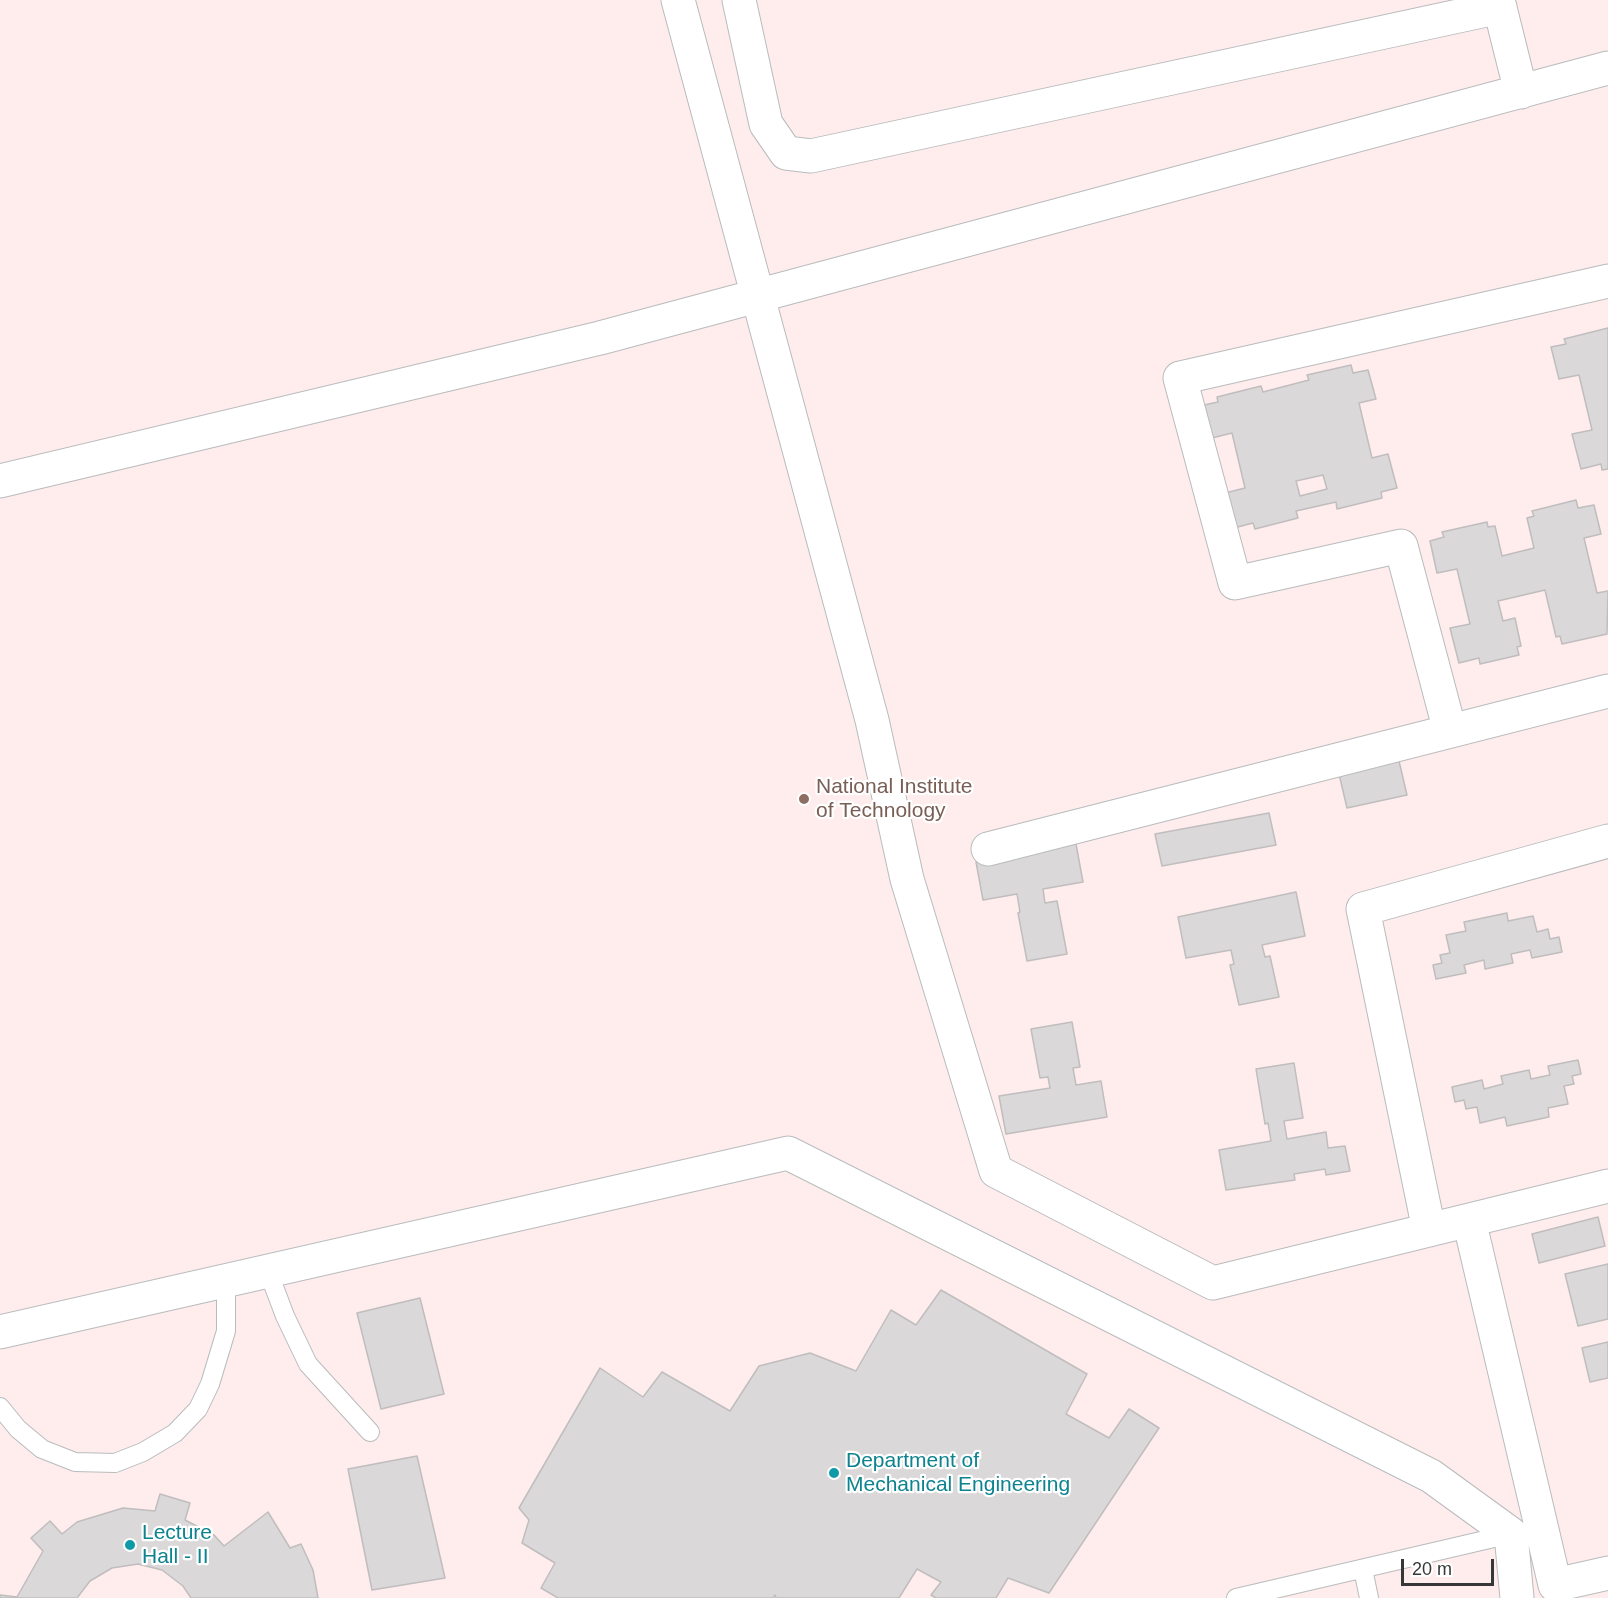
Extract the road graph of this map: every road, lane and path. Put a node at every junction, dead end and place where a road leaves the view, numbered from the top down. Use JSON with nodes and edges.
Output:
{"nodes":[{"id":1,"x":678,"y":0,"type":"edge"},
{"id":2,"x":740,"y":0,"type":"edge"},
{"id":3,"x":1499,"y":3,"type":"edge"},
{"id":4,"x":1608,"y":68,"type":"edge"},
{"id":5,"x":1521,"y":92,"type":"junction"},
{"id":6,"x":1608,"y":282,"type":"edge"},
{"id":7,"x":759,"y":296,"type":"junction"},
{"id":8,"x":0,"y":481,"type":"edge"},
{"id":9,"x":1608,"y":691,"type":"edge"},
{"id":10,"x":1450,"y":731,"type":"junction"},
{"id":11,"x":1608,"y":842,"type":"edge"},
{"id":12,"x":987,"y":849,"type":"dead end"},
{"id":13,"x":1608,"y":1186,"type":"edge"},
{"id":14,"x":1469,"y":1220,"type":"junction"},
{"id":15,"x":1429,"y":1230,"type":"junction"},
{"id":16,"x":268,"y":1271,"type":"junction"},
{"id":17,"x":226,"y":1281,"type":"junction"},
{"id":18,"x":0,"y":1332,"type":"edge"},
{"id":19,"x":0,"y":1407,"type":"edge"},
{"id":20,"x":370,"y":1432,"type":"dead end"},
{"id":21,"x":1511,"y":1534,"type":"junction"},
{"id":22,"x":1363,"y":1569,"type":"junction"},
{"id":23,"x":1608,"y":1573,"type":"edge"},
{"id":24,"x":1236,"y":1598,"type":"edge"},
{"id":25,"x":1369,"y":1598,"type":"edge"},
{"id":26,"x":1517,"y":1598,"type":"edge"}],
"edges":[{"from":1,"to":7,"type":"street"},
{"from":2,"to":3,"type":"street"},
{"from":3,"to":5,"type":"street"},
{"from":4,"to":5,"type":"street"},
{"from":5,"to":7,"type":"street"},
{"from":6,"to":10,"type":"street"},
{"from":7,"to":8,"type":"street"},
{"from":7,"to":15,"type":"street"},
{"from":9,"to":10,"type":"street"},
{"from":10,"to":12,"type":"street"},
{"from":11,"to":15,"type":"street"},
{"from":13,"to":14,"type":"street"},
{"from":14,"to":15,"type":"street"},
{"from":14,"to":23,"type":"street"},
{"from":16,"to":17,"type":"street"},
{"from":16,"to":20,"type":"lane"},
{"from":16,"to":21,"type":"street"},
{"from":17,"to":18,"type":"street"},
{"from":17,"to":19,"type":"lane"},
{"from":21,"to":22,"type":"lane"},
{"from":21,"to":26,"type":"street"},
{"from":22,"to":24,"type":"lane"},
{"from":22,"to":25,"type":"lane"}]}
